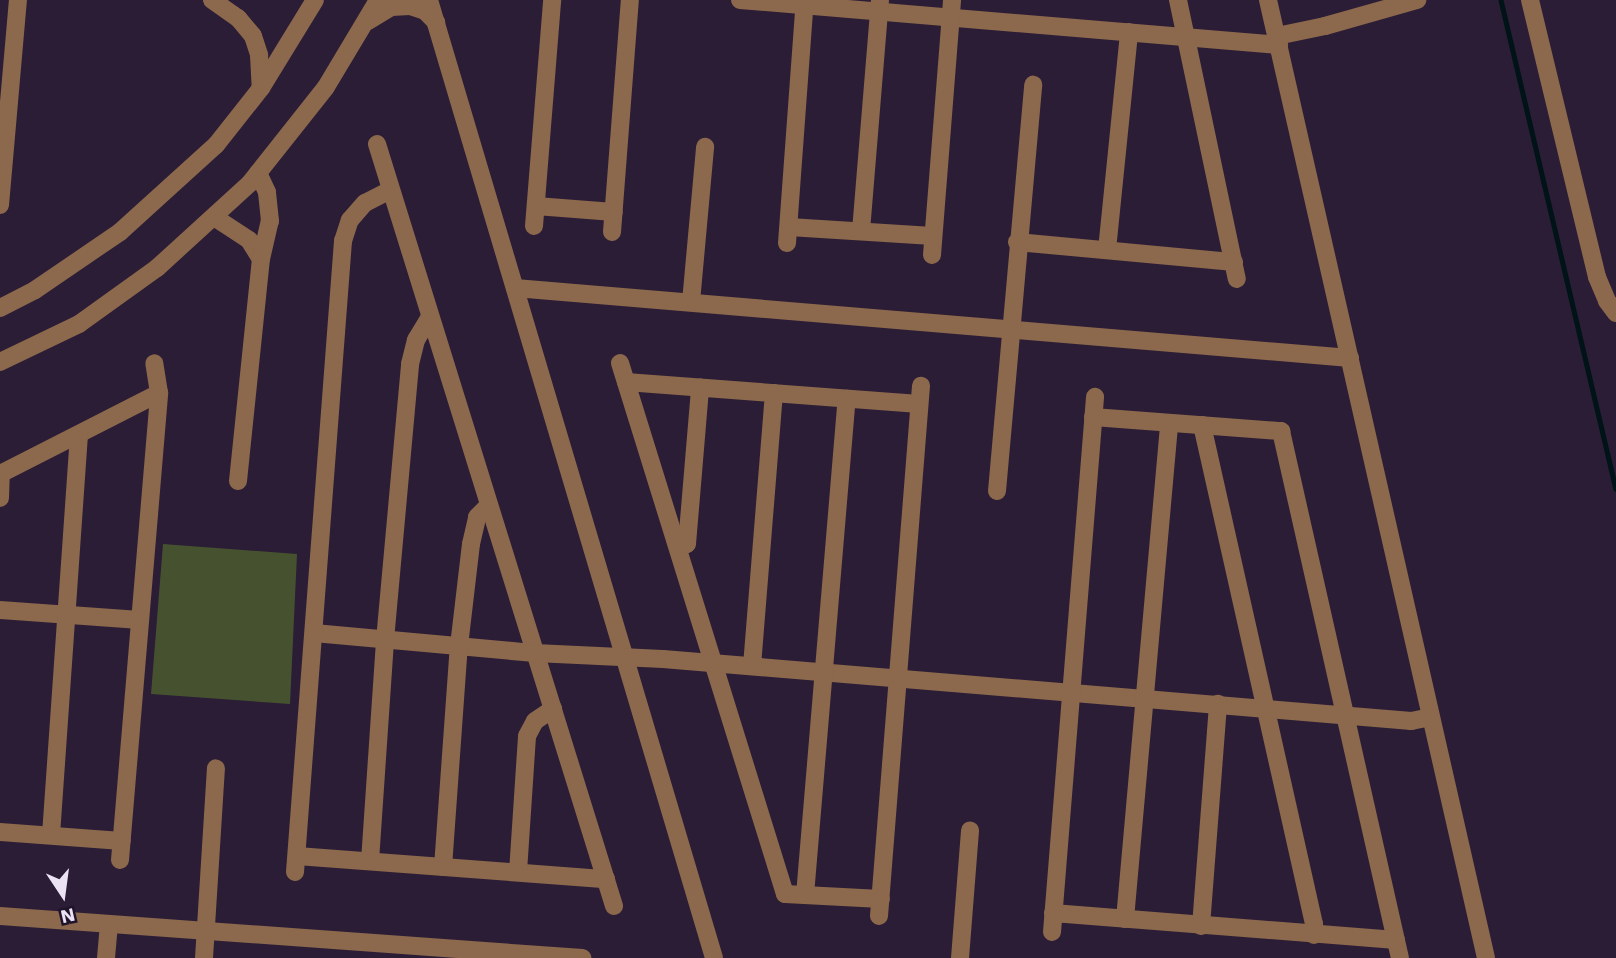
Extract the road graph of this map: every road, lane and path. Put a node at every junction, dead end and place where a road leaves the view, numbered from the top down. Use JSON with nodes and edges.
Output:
{"nodes":[{"id":1,"x":18,"y":0,"type":"edge"},
{"id":2,"x":212,"y":0,"type":"edge"},
{"id":3,"x":315,"y":0,"type":"edge"},
{"id":4,"x":378,"y":0,"type":"edge"},
{"id":5,"x":429,"y":0,"type":"edge"},
{"id":6,"x":552,"y":0,"type":"edge"},
{"id":7,"x":630,"y":0,"type":"edge"},
{"id":8,"x":740,"y":0,"type":"edge"},
{"id":9,"x":1178,"y":0,"type":"edge"},
{"id":10,"x":1268,"y":0,"type":"edge"},
{"id":11,"x":1417,"y":0,"type":"edge"},
{"id":12,"x":1531,"y":0,"type":"edge"},
{"id":13,"x":805,"y":3,"type":"edge"},
{"id":14,"x":879,"y":6,"type":"edge"},
{"id":15,"x":951,"y":9,"type":"edge"},
{"id":16,"x":436,"y":22,"type":"junction"},
{"id":17,"x":365,"y":23,"type":"junction"},
{"id":18,"x":1129,"y":32,"type":"junction"},
{"id":19,"x":1187,"y":37,"type":"junction"},
{"id":20,"x":1278,"y":40,"type":"junction"},
{"id":21,"x":6,"y":73,"type":"edge"},
{"id":22,"x":1033,"y":85,"type":"dead end"},
{"id":23,"x":261,"y":88,"type":"junction"},
{"id":24,"x":377,"y":144,"type":"dead end"},
{"id":25,"x":705,"y":147,"type":"dead end"},
{"id":26,"x":2,"y":158,"type":"edge"},
{"id":27,"x":258,"y":173,"type":"junction"},
{"id":28,"x":390,"y":190,"type":"junction"},
{"id":29,"x":0,"y":205,"type":"edge"},
{"id":30,"x":536,"y":206,"type":"junction"},
{"id":31,"x":614,"y":212,"type":"junction"},
{"id":32,"x":214,"y":216,"type":"junction"},
{"id":33,"x":534,"y":226,"type":"dead end"},
{"id":34,"x":612,"y":232,"type":"dead end"},
{"id":35,"x":861,"y":232,"type":"junction"},
{"id":36,"x":933,"y":236,"type":"junction"},
{"id":37,"x":1017,"y":242,"type":"junction"},
{"id":38,"x":1107,"y":250,"type":"junction"},
{"id":39,"x":932,"y":255,"type":"dead end"},
{"id":40,"x":261,"y":258,"type":"junction"},
{"id":41,"x":515,"y":288,"type":"junction"},
{"id":42,"x":691,"y":302,"type":"junction"},
{"id":43,"x":0,"y":308,"type":"edge"},
{"id":44,"x":1616,"y":313,"type":"edge"},
{"id":45,"x":430,"y":317,"type":"junction"},
{"id":46,"x":1009,"y":330,"type":"junction"},
{"id":47,"x":1350,"y":358,"type":"junction"},
{"id":48,"x":0,"y":362,"type":"edge"},
{"id":49,"x":154,"y":363,"type":"dead end"},
{"id":50,"x":620,"y":363,"type":"dead end"},
{"id":51,"x":626,"y":382,"type":"junction"},
{"id":52,"x":700,"y":388,"type":"junction"},
{"id":53,"x":159,"y":393,"type":"junction"},
{"id":54,"x":774,"y":393,"type":"junction"},
{"id":55,"x":1095,"y":397,"type":"dead end"},
{"id":56,"x":847,"y":399,"type":"junction"},
{"id":57,"x":1093,"y":417,"type":"junction"},
{"id":58,"x":1169,"y":423,"type":"junction"},
{"id":59,"x":1202,"y":425,"type":"junction"},
{"id":60,"x":79,"y":435,"type":"junction"},
{"id":61,"x":1,"y":474,"type":"edge"},
{"id":62,"x":239,"y":481,"type":"dead end"},
{"id":63,"x":997,"y":491,"type":"dead end"},
{"id":64,"x":0,"y":498,"type":"edge"},
{"id":65,"x":489,"y":505,"type":"junction"},
{"id":66,"x":678,"y":547,"type":"junction"},
{"id":67,"x":0,"y":610,"type":"edge"},
{"id":68,"x":68,"y":615,"type":"junction"},
{"id":69,"x":140,"y":620,"type":"junction"},
{"id":70,"x":314,"y":633,"type":"junction"},
{"id":71,"x":384,"y":640,"type":"junction"},
{"id":72,"x":459,"y":646,"type":"junction"},
{"id":73,"x":535,"y":653,"type":"junction"},
{"id":74,"x":623,"y":658,"type":"junction"},
{"id":75,"x":714,"y":663,"type":"junction"},
{"id":76,"x":752,"y":666,"type":"junction"},
{"id":77,"x":824,"y":672,"type":"junction"},
{"id":78,"x":898,"y":678,"type":"junction"},
{"id":79,"x":1069,"y":692,"type":"junction"},
{"id":80,"x":1143,"y":698,"type":"junction"},
{"id":81,"x":1218,"y":705,"type":"junction"},
{"id":82,"x":553,"y":709,"type":"junction"},
{"id":83,"x":1266,"y":709,"type":"junction"},
{"id":84,"x":1346,"y":716,"type":"junction"},
{"id":85,"x":1431,"y":717,"type":"junction"},
{"id":86,"x":216,"y":768,"type":"dead end"},
{"id":87,"x":970,"y":830,"type":"dead end"},
{"id":88,"x":0,"y":832,"type":"edge"},
{"id":89,"x":51,"y":835,"type":"junction"},
{"id":90,"x":122,"y":841,"type":"junction"},
{"id":91,"x":120,"y":860,"type":"dead end"},
{"id":92,"x":369,"y":861,"type":"junction"},
{"id":93,"x":443,"y":867,"type":"junction"},
{"id":94,"x":518,"y":872,"type":"junction"},
{"id":95,"x":606,"y":879,"type":"junction"},
{"id":96,"x":805,"y":895,"type":"junction"},
{"id":97,"x":614,"y":906,"type":"dead end"},
{"id":98,"x":1054,"y":913,"type":"junction"},
{"id":99,"x":0,"y":916,"type":"edge"},
{"id":100,"x":1125,"y":919,"type":"junction"},
{"id":101,"x":109,"y":924,"type":"junction"},
{"id":102,"x":1201,"y":926,"type":"junction"},
{"id":103,"x":206,"y":931,"type":"junction"},
{"id":104,"x":1052,"y":932,"type":"dead end"},
{"id":105,"x":1314,"y":935,"type":"junction"},
{"id":106,"x":1396,"y":940,"type":"junction"},
{"id":107,"x":106,"y":958,"type":"edge"},
{"id":108,"x":204,"y":958,"type":"edge"},
{"id":109,"x":582,"y":958,"type":"edge"},
{"id":110,"x":714,"y":958,"type":"edge"},
{"id":111,"x":961,"y":958,"type":"edge"},
{"id":112,"x":1400,"y":958,"type":"edge"},
{"id":113,"x":1486,"y":958,"type":"edge"}],
"edges":[{"from":1,"to":21,"type":"street"},
{"from":2,"to":23,"type":"street"},
{"from":3,"to":23,"type":"street"},
{"from":4,"to":17,"type":"street"},
{"from":5,"to":16,"type":"street"},
{"from":6,"to":30,"type":"street"},
{"from":7,"to":31,"type":"street"},
{"from":8,"to":13,"type":"street"},
{"from":9,"to":19,"type":"street"},
{"from":10,"to":20,"type":"street"},
{"from":11,"to":20,"type":"street"},
{"from":12,"to":44,"type":"street"},
{"from":13,"to":14,"type":"street"},
{"from":13,"to":35,"type":"street"},
{"from":14,"to":15,"type":"street"},
{"from":14,"to":35,"type":"street"},
{"from":15,"to":18,"type":"street"},
{"from":15,"to":36,"type":"street"},
{"from":16,"to":17,"type":"street"},
{"from":16,"to":41,"type":"street"},
{"from":17,"to":27,"type":"street"},
{"from":18,"to":19,"type":"street"},
{"from":18,"to":38,"type":"street"},
{"from":19,"to":20,"type":"street"},
{"from":19,"to":38,"type":"street"},
{"from":20,"to":47,"type":"street"},
{"from":21,"to":26,"type":"street"},
{"from":22,"to":37,"type":"street"},
{"from":23,"to":43,"type":"street"},
{"from":24,"to":28,"type":"street"},
{"from":25,"to":42,"type":"street"},
{"from":26,"to":29,"type":"street"},
{"from":27,"to":32,"type":"street"},
{"from":27,"to":40,"type":"street"},
{"from":28,"to":45,"type":"street"},
{"from":28,"to":70,"type":"street"},
{"from":30,"to":31,"type":"street"},
{"from":30,"to":33,"type":"street"},
{"from":31,"to":34,"type":"street"},
{"from":32,"to":40,"type":"street"},
{"from":32,"to":48,"type":"street"},
{"from":35,"to":36,"type":"street"},
{"from":36,"to":39,"type":"street"},
{"from":37,"to":38,"type":"street"},
{"from":37,"to":46,"type":"street"},
{"from":40,"to":62,"type":"street"},
{"from":41,"to":42,"type":"street"},
{"from":41,"to":74,"type":"street"},
{"from":42,"to":46,"type":"street"},
{"from":45,"to":65,"type":"street"},
{"from":45,"to":71,"type":"street"},
{"from":46,"to":47,"type":"street"},
{"from":46,"to":63,"type":"street"},
{"from":47,"to":85,"type":"street"},
{"from":49,"to":53,"type":"street"},
{"from":50,"to":51,"type":"street"},
{"from":51,"to":52,"type":"street"},
{"from":51,"to":66,"type":"street"},
{"from":52,"to":54,"type":"street"},
{"from":52,"to":66,"type":"street"},
{"from":53,"to":60,"type":"street"},
{"from":53,"to":69,"type":"street"},
{"from":54,"to":56,"type":"street"},
{"from":54,"to":76,"type":"street"},
{"from":55,"to":57,"type":"street"},
{"from":56,"to":77,"type":"street"},
{"from":56,"to":78,"type":"street"},
{"from":57,"to":58,"type":"street"},
{"from":57,"to":79,"type":"street"},
{"from":58,"to":59,"type":"street"},
{"from":58,"to":80,"type":"street"},
{"from":59,"to":83,"type":"street"},
{"from":59,"to":84,"type":"street"},
{"from":60,"to":61,"type":"street"},
{"from":60,"to":68,"type":"street"},
{"from":61,"to":64,"type":"street"},
{"from":65,"to":72,"type":"street"},
{"from":65,"to":73,"type":"street"},
{"from":66,"to":75,"type":"street"},
{"from":67,"to":68,"type":"street"},
{"from":68,"to":69,"type":"street"},
{"from":68,"to":89,"type":"street"},
{"from":69,"to":90,"type":"street"},
{"from":70,"to":71,"type":"street"},
{"from":70,"to":92,"type":"street"},
{"from":71,"to":72,"type":"street"},
{"from":71,"to":92,"type":"street"},
{"from":72,"to":73,"type":"street"},
{"from":72,"to":93,"type":"street"},
{"from":73,"to":74,"type":"street"},
{"from":73,"to":82,"type":"street"},
{"from":74,"to":75,"type":"street"},
{"from":74,"to":110,"type":"street"},
{"from":75,"to":76,"type":"street"},
{"from":75,"to":96,"type":"street"},
{"from":76,"to":77,"type":"street"},
{"from":77,"to":78,"type":"street"},
{"from":77,"to":96,"type":"street"},
{"from":78,"to":79,"type":"street"},
{"from":78,"to":96,"type":"street"},
{"from":79,"to":80,"type":"street"},
{"from":79,"to":98,"type":"street"},
{"from":80,"to":81,"type":"street"},
{"from":80,"to":100,"type":"street"},
{"from":81,"to":83,"type":"street"},
{"from":81,"to":102,"type":"street"},
{"from":82,"to":94,"type":"street"},
{"from":82,"to":95,"type":"street"},
{"from":83,"to":84,"type":"street"},
{"from":83,"to":105,"type":"street"},
{"from":84,"to":85,"type":"street"},
{"from":84,"to":106,"type":"street"},
{"from":85,"to":113,"type":"street"},
{"from":86,"to":103,"type":"street"},
{"from":87,"to":111,"type":"street"},
{"from":88,"to":89,"type":"street"},
{"from":89,"to":90,"type":"street"},
{"from":90,"to":91,"type":"street"},
{"from":92,"to":93,"type":"street"},
{"from":93,"to":94,"type":"street"},
{"from":94,"to":95,"type":"street"},
{"from":95,"to":97,"type":"street"},
{"from":98,"to":100,"type":"street"},
{"from":98,"to":104,"type":"street"},
{"from":99,"to":101,"type":"street"},
{"from":100,"to":102,"type":"street"},
{"from":101,"to":103,"type":"street"},
{"from":101,"to":107,"type":"street"},
{"from":102,"to":105,"type":"street"},
{"from":103,"to":108,"type":"street"},
{"from":103,"to":109,"type":"street"},
{"from":105,"to":106,"type":"street"},
{"from":106,"to":112,"type":"street"}]}
